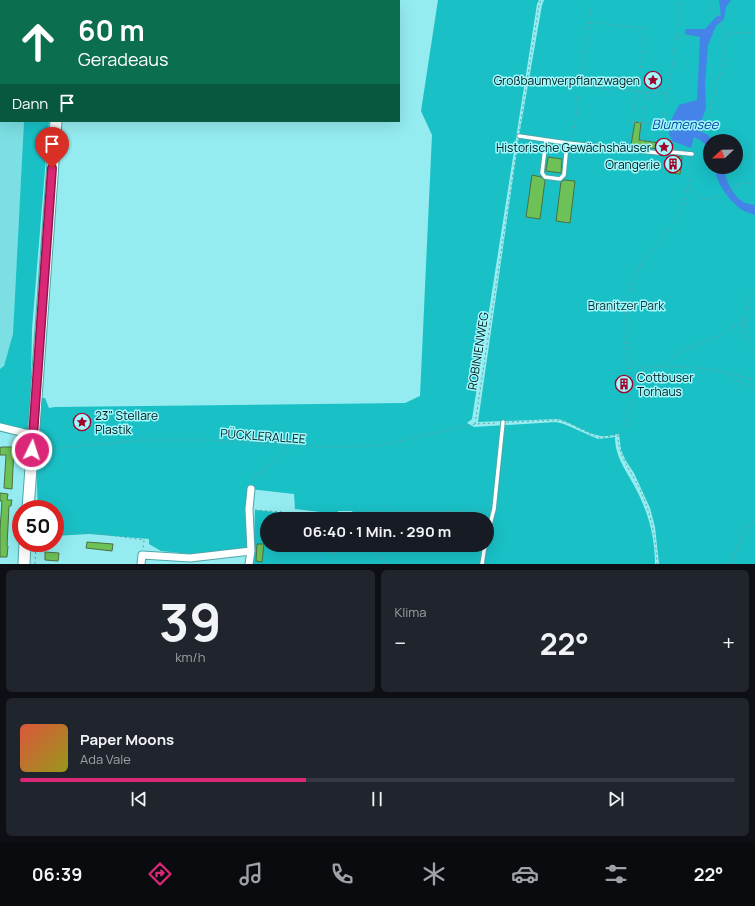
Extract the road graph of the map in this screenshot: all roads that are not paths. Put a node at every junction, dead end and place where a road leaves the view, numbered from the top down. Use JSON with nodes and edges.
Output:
{"nodes":[{"id":1,"x":56,"y":122,"type":"edge"},
{"id":2,"x":519,"y":136,"type":"road end"},
{"id":3,"x":546,"y":140,"type":"junction"},
{"id":4,"x":567,"y":143,"type":"junction"},
{"id":5,"x":692,"y":154,"type":"road end"},
{"id":6,"x":503,"y":422,"type":"road end"},
{"id":7,"x":0,"y":427,"type":"edge"},
{"id":8,"x":33,"y":435,"type":"junction"},
{"id":9,"x":251,"y":489,"type":"road end"},
{"id":10,"x":29,"y":500,"type":"edge"},
{"id":11,"x":493,"y":512,"type":"edge"},
{"id":12,"x":251,"y":551,"type":"junction"},
{"id":13,"x":25,"y":552,"type":"edge"},
{"id":14,"x":484,"y":552,"type":"edge"},
{"id":15,"x":141,"y":560,"type":"edge"},
{"id":16,"x":24,"y":564,"type":"edge"},
{"id":17,"x":250,"y":564,"type":"edge"},
{"id":18,"x":482,"y":564,"type":"edge"}],
"edges":[{"from":1,"to":8,"type":"main road"},
{"from":2,"to":3,"type":"lane"},
{"from":3,"to":4,"type":"lane"},
{"from":3,"to":4,"type":"lane"},
{"from":4,"to":5,"type":"lane"},
{"from":6,"to":11,"type":"lane"},
{"from":7,"to":8,"type":"street"},
{"from":8,"to":10,"type":"main road"},
{"from":9,"to":12,"type":"street"},
{"from":12,"to":15,"type":"street"},
{"from":12,"to":17,"type":"street"},
{"from":13,"to":16,"type":"main road"},
{"from":14,"to":18,"type":"lane"}]}
